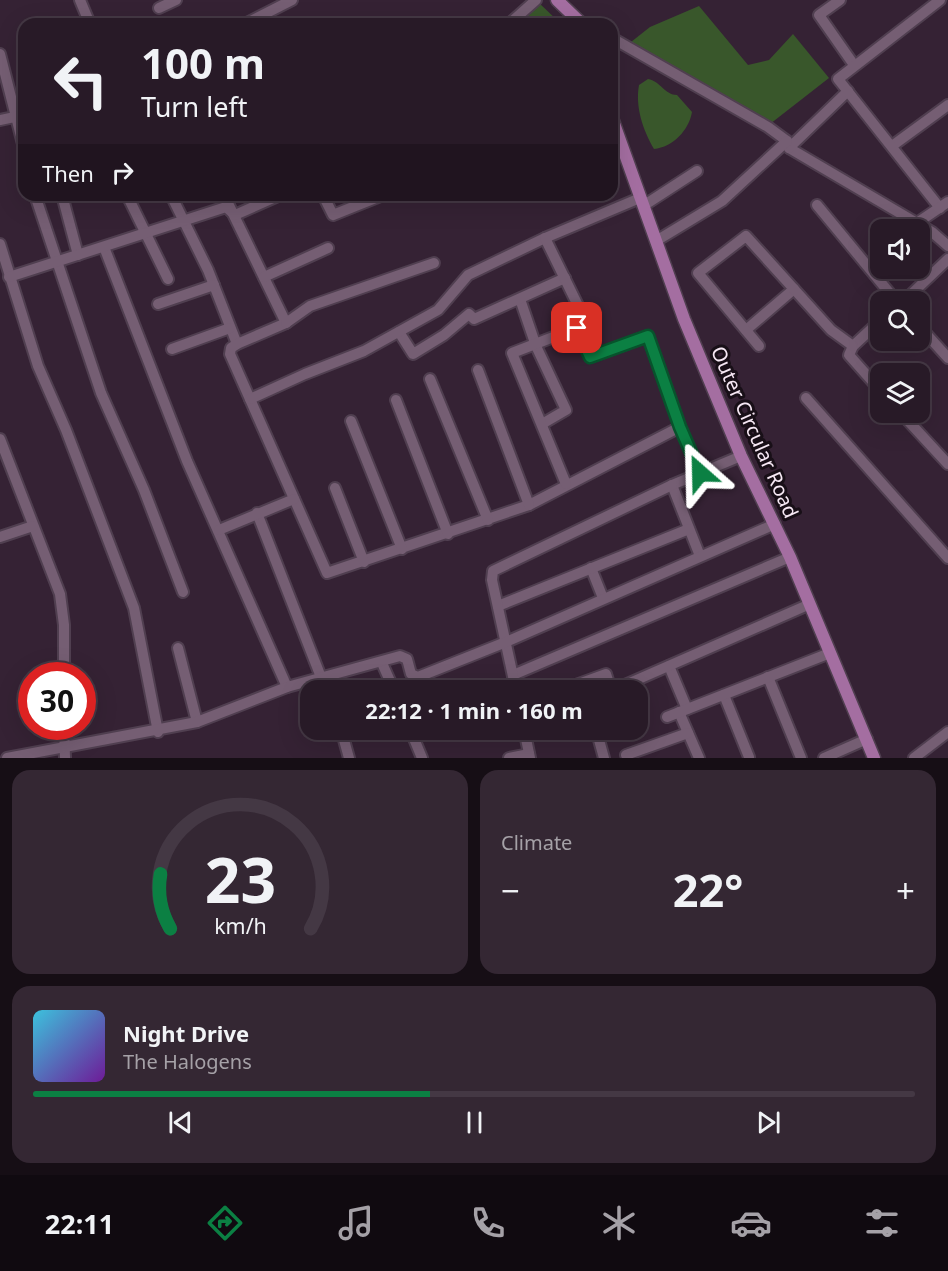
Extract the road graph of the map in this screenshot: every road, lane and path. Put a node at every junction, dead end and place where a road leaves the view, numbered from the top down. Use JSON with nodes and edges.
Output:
{"nodes":[{"id":1,"x":80,"y":0,"type":"edge"},
{"id":2,"x":176,"y":0,"type":"edge"},
{"id":3,"x":292,"y":0,"type":"edge"},
{"id":4,"x":536,"y":0,"type":"edge"},
{"id":5,"x":557,"y":0,"type":"edge"},
{"id":6,"x":840,"y":0,"type":"edge"},
{"id":7,"x":940,"y":0,"type":"edge"},
{"id":8,"x":159,"y":8,"type":"dead end"},
{"id":9,"x":88,"y":18,"type":"edge"},
{"id":10,"x":257,"y":18,"type":"edge"},
{"id":11,"x":516,"y":18,"type":"edge"},
{"id":12,"x":576,"y":18,"type":"edge"},
{"id":13,"x":618,"y":42,"type":"edge"},
{"id":14,"x":0,"y":54,"type":"edge"},
{"id":15,"x":854,"y":65,"type":"junction"},
{"id":16,"x":848,"y":91,"type":"junction"},
{"id":17,"x":948,"y":105,"type":"edge"},
{"id":18,"x":18,"y":109,"type":"edge"},
{"id":19,"x":18,"y":116,"type":"edge"},
{"id":20,"x":0,"y":120,"type":"edge"},
{"id":21,"x":618,"y":135,"type":"edge"},
{"id":22,"x":788,"y":144,"type":"junction"},
{"id":23,"x":892,"y":146,"type":"junction"},
{"id":24,"x":697,"y":171,"type":"dead end"},
{"id":25,"x":37,"y":201,"type":"edge"},
{"id":26,"x":64,"y":201,"type":"edge"},
{"id":27,"x":130,"y":201,"type":"edge"},
{"id":28,"x":174,"y":201,"type":"edge"},
{"id":29,"x":227,"y":201,"type":"edge"},
{"id":30,"x":266,"y":201,"type":"edge"},
{"id":31,"x":325,"y":201,"type":"edge"},
{"id":32,"x":369,"y":201,"type":"edge"},
{"id":33,"x":642,"y":202,"type":"junction"},
{"id":34,"x":817,"y":205,"type":"dead end"},
{"id":35,"x":944,"y":205,"type":"edge"},
{"id":36,"x":235,"y":215,"type":"junction"},
{"id":37,"x":910,"y":219,"type":"edge"},
{"id":38,"x":923,"y":219,"type":"edge"},
{"id":39,"x":184,"y":221,"type":"junction"},
{"id":40,"x":146,"y":233,"type":"junction"},
{"id":41,"x":930,"y":233,"type":"edge"},
{"id":42,"x":545,"y":238,"type":"junction"},
{"id":43,"x":656,"y":241,"type":"junction"},
{"id":44,"x":0,"y":244,"type":"edge"},
{"id":45,"x":948,"y":246,"type":"edge"},
{"id":46,"x":104,"y":247,"type":"junction"},
{"id":47,"x":328,"y":248,"type":"dead end"},
{"id":48,"x":78,"y":255,"type":"junction"},
{"id":49,"x":948,"y":260,"type":"edge"},
{"id":50,"x":58,"y":262,"type":"junction"},
{"id":51,"x":434,"y":263,"type":"dead end"},
{"id":52,"x":9,"y":277,"type":"junction"},
{"id":53,"x":264,"y":277,"type":"junction"},
{"id":54,"x":565,"y":278,"type":"junction"},
{"id":55,"x":168,"y":279,"type":"dead end"},
{"id":56,"x":214,"y":285,"type":"junction"},
{"id":57,"x":794,"y":290,"type":"junction"},
{"id":58,"x":888,"y":291,"type":"edge"},
{"id":59,"x":915,"y":291,"type":"edge"},
{"id":60,"x":520,"y":298,"type":"junction"},
{"id":61,"x":158,"y":304,"type":"dead end"},
{"id":62,"x":286,"y":323,"type":"junction"},
{"id":63,"x":230,"y":328,"type":"junction"},
{"id":64,"x":577,"y":328,"type":"junction"},
{"id":65,"x":746,"y":330,"type":"junction"},
{"id":66,"x":870,"y":330,"type":"edge"},
{"id":67,"x":399,"y":332,"type":"junction"},
{"id":68,"x":930,"y":338,"type":"edge"},
{"id":69,"x":237,"y":344,"type":"junction"},
{"id":70,"x":536,"y":344,"type":"junction"},
{"id":71,"x":759,"y":346,"type":"dead end"},
{"id":72,"x":853,"y":346,"type":"junction"},
{"id":73,"x":172,"y":349,"type":"dead end"},
{"id":74,"x":948,"y":358,"type":"edge"},
{"id":75,"x":478,"y":370,"type":"dead end"},
{"id":76,"x":430,"y":379,"type":"dead end"},
{"id":77,"x":870,"y":379,"type":"edge"},
{"id":78,"x":806,"y":398,"type":"dead end"},
{"id":79,"x":250,"y":399,"type":"junction"},
{"id":80,"x":396,"y":400,"type":"dead end"},
{"id":81,"x":351,"y":421,"type":"dead end"},
{"id":82,"x":910,"y":423,"type":"edge"},
{"id":83,"x":542,"y":424,"type":"junction"},
{"id":84,"x":680,"y":427,"type":"junction"},
{"id":85,"x":0,"y":439,"type":"edge"},
{"id":86,"x":741,"y":456,"type":"junction"},
{"id":87,"x":948,"y":464,"type":"edge"},
{"id":88,"x":700,"y":473,"type":"junction"},
{"id":89,"x":566,"y":484,"type":"junction"},
{"id":90,"x":672,"y":485,"type":"junction"},
{"id":91,"x":336,"y":488,"type":"dead end"},
{"id":92,"x":294,"y":500,"type":"junction"},
{"id":93,"x":529,"y":505,"type":"junction"},
{"id":94,"x":256,"y":513,"type":"junction"},
{"id":95,"x":488,"y":520,"type":"junction"},
{"id":96,"x":775,"y":524,"type":"junction"},
{"id":97,"x":33,"y":526,"type":"junction"},
{"id":98,"x":689,"y":529,"type":"junction"},
{"id":99,"x":219,"y":530,"type":"junction"},
{"id":100,"x":448,"y":534,"type":"junction"},
{"id":101,"x":0,"y":537,"type":"edge"},
{"id":102,"x":948,"y":539,"type":"edge"},
{"id":103,"x":939,"y":548,"type":"junction"},
{"id":104,"x":402,"y":549,"type":"junction"},
{"id":105,"x":700,"y":556,"type":"junction"},
{"id":106,"x":790,"y":557,"type":"junction"},
{"id":107,"x":948,"y":558,"type":"edge"},
{"id":108,"x":364,"y":562,"type":"junction"},
{"id":109,"x":591,"y":568,"type":"junction"},
{"id":110,"x":183,"y":592,"type":"dead end"},
{"id":111,"x":603,"y":598,"type":"junction"},
{"id":112,"x":810,"y":604,"type":"junction"},
{"id":113,"x":498,"y":606,"type":"junction"},
{"id":114,"x":506,"y":642,"type":"junction"},
{"id":115,"x":178,"y":648,"type":"dead end"},
{"id":116,"x":830,"y":653,"type":"junction"},
{"id":117,"x":64,"y":662,"type":"edge"},
{"id":118,"x":382,"y":663,"type":"junction"},
{"id":119,"x":669,"y":666,"type":"junction"},
{"id":120,"x":513,"y":675,"type":"junction"},
{"id":121,"x":768,"y":677,"type":"junction"},
{"id":122,"x":321,"y":678,"type":"junction"},
{"id":123,"x":390,"y":680,"type":"edge"},
{"id":124,"x":514,"y":680,"type":"edge"},
{"id":125,"x":590,"y":680,"type":"edge"},
{"id":126,"x":608,"y":680,"type":"edge"},
{"id":127,"x":637,"y":680,"type":"edge"},
{"id":128,"x":287,"y":687,"type":"junction"},
{"id":129,"x":724,"y":695,"type":"junction"},
{"id":130,"x":683,"y":710,"type":"junction"},
{"id":131,"x":667,"y":717,"type":"dead end"},
{"id":132,"x":198,"y":722,"type":"junction"},
{"id":133,"x":158,"y":732,"type":"junction"},
{"id":134,"x":948,"y":732,"type":"edge"},
{"id":135,"x":688,"y":733,"type":"junction"},
{"id":136,"x":867,"y":739,"type":"junction"},
{"id":137,"x":344,"y":740,"type":"edge"},
{"id":138,"x":415,"y":740,"type":"edge"},
{"id":139,"x":526,"y":740,"type":"edge"},
{"id":140,"x":599,"y":740,"type":"edge"},
{"id":141,"x":64,"y":753,"type":"edge"},
{"id":142,"x":626,"y":755,"type":"dead end"},
{"id":143,"x":530,"y":756,"type":"edge"},
{"id":144,"x":749,"y":757,"type":"edge"},
{"id":145,"x":8,"y":758,"type":"edge"},
{"id":146,"x":349,"y":758,"type":"edge"},
{"id":147,"x":422,"y":758,"type":"edge"},
{"id":148,"x":509,"y":758,"type":"edge"},
{"id":149,"x":604,"y":758,"type":"edge"},
{"id":150,"x":699,"y":758,"type":"edge"},
{"id":151,"x":801,"y":758,"type":"edge"},
{"id":152,"x":824,"y":758,"type":"edge"},
{"id":153,"x":874,"y":758,"type":"edge"},
{"id":154,"x":914,"y":758,"type":"edge"}],
"edges":[{"from":1,"to":9,"type":"street"},
{"from":2,"to":8,"type":"street"},
{"from":3,"to":10,"type":"street"},
{"from":4,"to":11,"type":"street"},
{"from":5,"to":12,"type":"main road"},
{"from":6,"to":15,"type":"street"},
{"from":7,"to":15,"type":"street"},
{"from":13,"to":22,"type":"street"},
{"from":14,"to":18,"type":"street"},
{"from":15,"to":16,"type":"street"},
{"from":16,"to":22,"type":"street"},
{"from":16,"to":23,"type":"street"},
{"from":17,"to":23,"type":"street"},
{"from":19,"to":20,"type":"street"},
{"from":21,"to":33,"type":"main road","name":"Outer Circular Road"},
{"from":22,"to":37,"type":"street"},
{"from":22,"to":43,"type":"street"},
{"from":23,"to":35,"type":"street"},
{"from":24,"to":33,"type":"street"},
{"from":25,"to":50,"type":"street"},
{"from":26,"to":48,"type":"street"},
{"from":27,"to":40,"type":"street"},
{"from":28,"to":39,"type":"street"},
{"from":29,"to":36,"type":"street"},
{"from":30,"to":36,"type":"street"},
{"from":31,"to":32,"type":"street"},
{"from":33,"to":42,"type":"street"},
{"from":33,"to":43,"type":"main road","name":"Outer Circular Road"},
{"from":34,"to":58,"type":"street"},
{"from":35,"to":38,"type":"street"},
{"from":36,"to":39,"type":"street"},
{"from":36,"to":53,"type":"street"},
{"from":39,"to":40,"type":"street"},
{"from":39,"to":56,"type":"street"},
{"from":40,"to":46,"type":"street"},
{"from":40,"to":55,"type":"street"},
{"from":41,"to":45,"type":"street"},
{"from":42,"to":54,"type":"street"},
{"from":42,"to":67,"type":"street"},
{"from":43,"to":86,"type":"main road","name":"Outer Circular Road"},
{"from":44,"to":52,"type":"street"},
{"from":46,"to":48,"type":"street"},
{"from":46,"to":99,"type":"street"},
{"from":47,"to":53,"type":"street"},
{"from":48,"to":50,"type":"street"},
{"from":49,"to":59,"type":"street"},
{"from":50,"to":52,"type":"street"},
{"from":50,"to":110,"type":"street"},
{"from":51,"to":62,"type":"street"},
{"from":52,"to":133,"type":"street"},
{"from":53,"to":62,"type":"street"},
{"from":54,"to":60,"type":"street"},
{"from":54,"to":64,"type":"street"},
{"from":56,"to":61,"type":"street"},
{"from":56,"to":63,"type":"street"},
{"from":57,"to":65,"type":"street"},
{"from":57,"to":65,"type":"street"},
{"from":57,"to":72,"type":"street"},
{"from":60,"to":67,"type":"street"},
{"from":60,"to":70,"type":"street"},
{"from":62,"to":69,"type":"street"},
{"from":63,"to":69,"type":"street"},
{"from":63,"to":73,"type":"street"},
{"from":64,"to":70,"type":"street"},
{"from":64,"to":84,"type":"street"},
{"from":65,"to":71,"type":"street"},
{"from":66,"to":72,"type":"street"},
{"from":67,"to":79,"type":"street"},
{"from":68,"to":74,"type":"street"},
{"from":69,"to":79,"type":"street"},
{"from":70,"to":83,"type":"street"},
{"from":70,"to":83,"type":"street"},
{"from":72,"to":77,"type":"street"},
{"from":75,"to":93,"type":"street"},
{"from":76,"to":95,"type":"street"},
{"from":78,"to":103,"type":"street"},
{"from":79,"to":92,"type":"street"},
{"from":80,"to":100,"type":"street"},
{"from":81,"to":104,"type":"street"},
{"from":82,"to":87,"type":"street"},
{"from":83,"to":89,"type":"street"},
{"from":84,"to":88,"type":"street"},
{"from":84,"to":89,"type":"street"},
{"from":85,"to":97,"type":"street"},
{"from":86,"to":88,"type":"street"},
{"from":86,"to":96,"type":"main road","name":"Outer Circular Road"},
{"from":88,"to":90,"type":"street"},
{"from":89,"to":93,"type":"street"},
{"from":90,"to":98,"type":"street"},
{"from":90,"to":113,"type":"street"},
{"from":91,"to":108,"type":"street"},
{"from":92,"to":94,"type":"street"},
{"from":92,"to":108,"type":"street"},
{"from":93,"to":95,"type":"street"},
{"from":94,"to":99,"type":"street"},
{"from":94,"to":122,"type":"street"},
{"from":95,"to":100,"type":"street"},
{"from":96,"to":105,"type":"street"},
{"from":96,"to":106,"type":"main road","name":"Outer Circular Road"},
{"from":97,"to":101,"type":"street"},
{"from":97,"to":117,"type":"street"},
{"from":98,"to":105,"type":"street"},
{"from":98,"to":109,"type":"street"},
{"from":99,"to":128,"type":"street"},
{"from":100,"to":104,"type":"street"},
{"from":102,"to":103,"type":"street"},
{"from":103,"to":107,"type":"street"},
{"from":104,"to":108,"type":"street"},
{"from":105,"to":111,"type":"street"},
{"from":106,"to":112,"type":"main road","name":"Outer Circular Road"},
{"from":106,"to":120,"type":"street"},
{"from":109,"to":111,"type":"street"},
{"from":109,"to":113,"type":"street"},
{"from":111,"to":114,"type":"street"},
{"from":112,"to":116,"type":"main road","name":"Outer Circular Road"},
{"from":112,"to":119,"type":"street"},
{"from":113,"to":114,"type":"street"},
{"from":114,"to":118,"type":"street"},
{"from":114,"to":120,"type":"street"},
{"from":115,"to":132,"type":"street"},
{"from":116,"to":121,"type":"street"},
{"from":116,"to":136,"type":"main road","name":"Outer Circular Road"},
{"from":118,"to":122,"type":"street"},
{"from":118,"to":123,"type":"street"},
{"from":119,"to":127,"type":"street"},
{"from":119,"to":130,"type":"street"},
{"from":120,"to":124,"type":"street"},
{"from":121,"to":129,"type":"street"},
{"from":121,"to":151,"type":"street"},
{"from":122,"to":128,"type":"street"},
{"from":125,"to":126,"type":"street"},
{"from":128,"to":132,"type":"street"},
{"from":129,"to":130,"type":"street"},
{"from":129,"to":144,"type":"street"},
{"from":130,"to":131,"type":"street"},
{"from":130,"to":135,"type":"street"},
{"from":132,"to":133,"type":"street"},
{"from":133,"to":141,"type":"street"},
{"from":134,"to":154,"type":"street"},
{"from":135,"to":142,"type":"street"},
{"from":135,"to":150,"type":"street"},
{"from":136,"to":152,"type":"street"},
{"from":136,"to":153,"type":"main road","name":"Outer Circular Road"},
{"from":137,"to":146,"type":"street"},
{"from":138,"to":147,"type":"street"},
{"from":139,"to":143,"type":"street"},
{"from":140,"to":149,"type":"street"},
{"from":141,"to":145,"type":"street"},
{"from":143,"to":148,"type":"street"}]}
